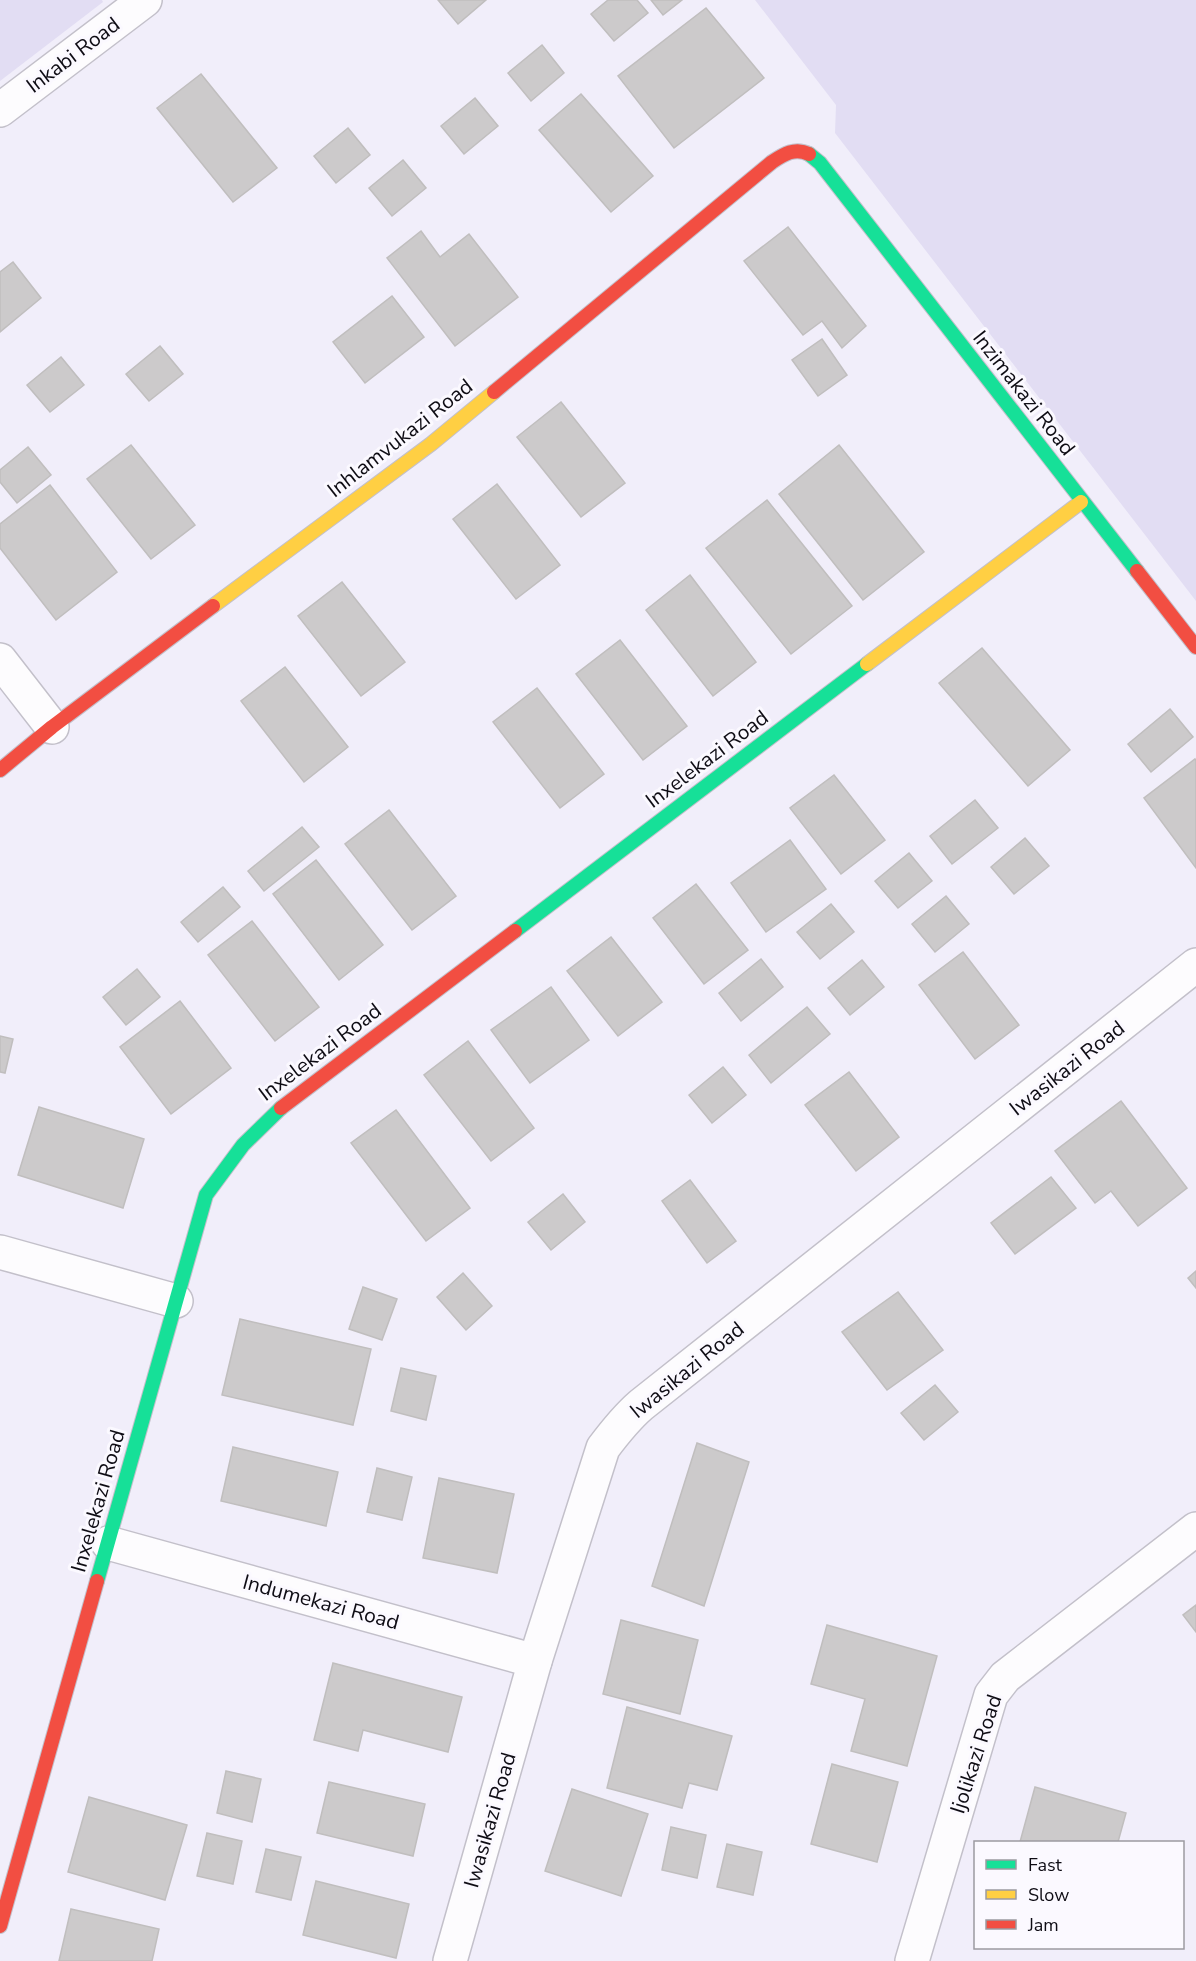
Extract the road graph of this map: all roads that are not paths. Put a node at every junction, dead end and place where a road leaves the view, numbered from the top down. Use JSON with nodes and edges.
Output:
{"nodes":[{"id":1,"x":145,"y":0,"type":"edge"},
{"id":2,"x":0,"y":110,"type":"edge"},
{"id":3,"x":820,"y":163,"type":"joint"},
{"id":4,"x":1082,"y":502,"type":"junction"},
{"id":5,"x":1196,"y":647,"type":"edge"},
{"id":6,"x":0,"y":660,"type":"edge"},
{"id":7,"x":52,"y":727,"type":"junction"},
{"id":8,"x":0,"y":770,"type":"edge"},
{"id":9,"x":1196,"y":965,"type":"edge"},
{"id":10,"x":0,"y":1252,"type":"edge"},
{"id":11,"x":176,"y":1301,"type":"junction"},
{"id":12,"x":1196,"y":1529,"type":"edge"},
{"id":13,"x":108,"y":1543,"type":"junction"},
{"id":14,"x":535,"y":1661,"type":"junction"},
{"id":15,"x":0,"y":1926,"type":"edge"},
{"id":16,"x":450,"y":1961,"type":"edge"},
{"id":17,"x":912,"y":1961,"type":"edge"}],
"edges":[{"from":1,"to":2,"type":"street","name":"Inkabi Road"},
{"from":3,"to":4,"type":"street","name":"Inzimakazi Road"},
{"from":3,"to":7,"type":"street","name":"Inhlamvukazi Road"},
{"from":4,"to":5,"type":"street","name":"Inzimakazi Road"},
{"from":4,"to":11,"type":"street","name":"Inxelekazi Road"},
{"from":6,"to":7,"type":"street"},
{"from":7,"to":8,"type":"street","name":"Inhlamvukazi Road"},
{"from":9,"to":14,"type":"street","name":"Iwasikazi Road"},
{"from":10,"to":11,"type":"street"},
{"from":11,"to":13,"type":"street","name":"Inxelekazi Road"},
{"from":12,"to":17,"type":"street","name":"Ijolikazi Road"},
{"from":13,"to":14,"type":"street","name":"Indumekazi Road"},
{"from":13,"to":15,"type":"street","name":"Inxelekazi Road"},
{"from":14,"to":16,"type":"street","name":"Iwasikazi Road"}]}
